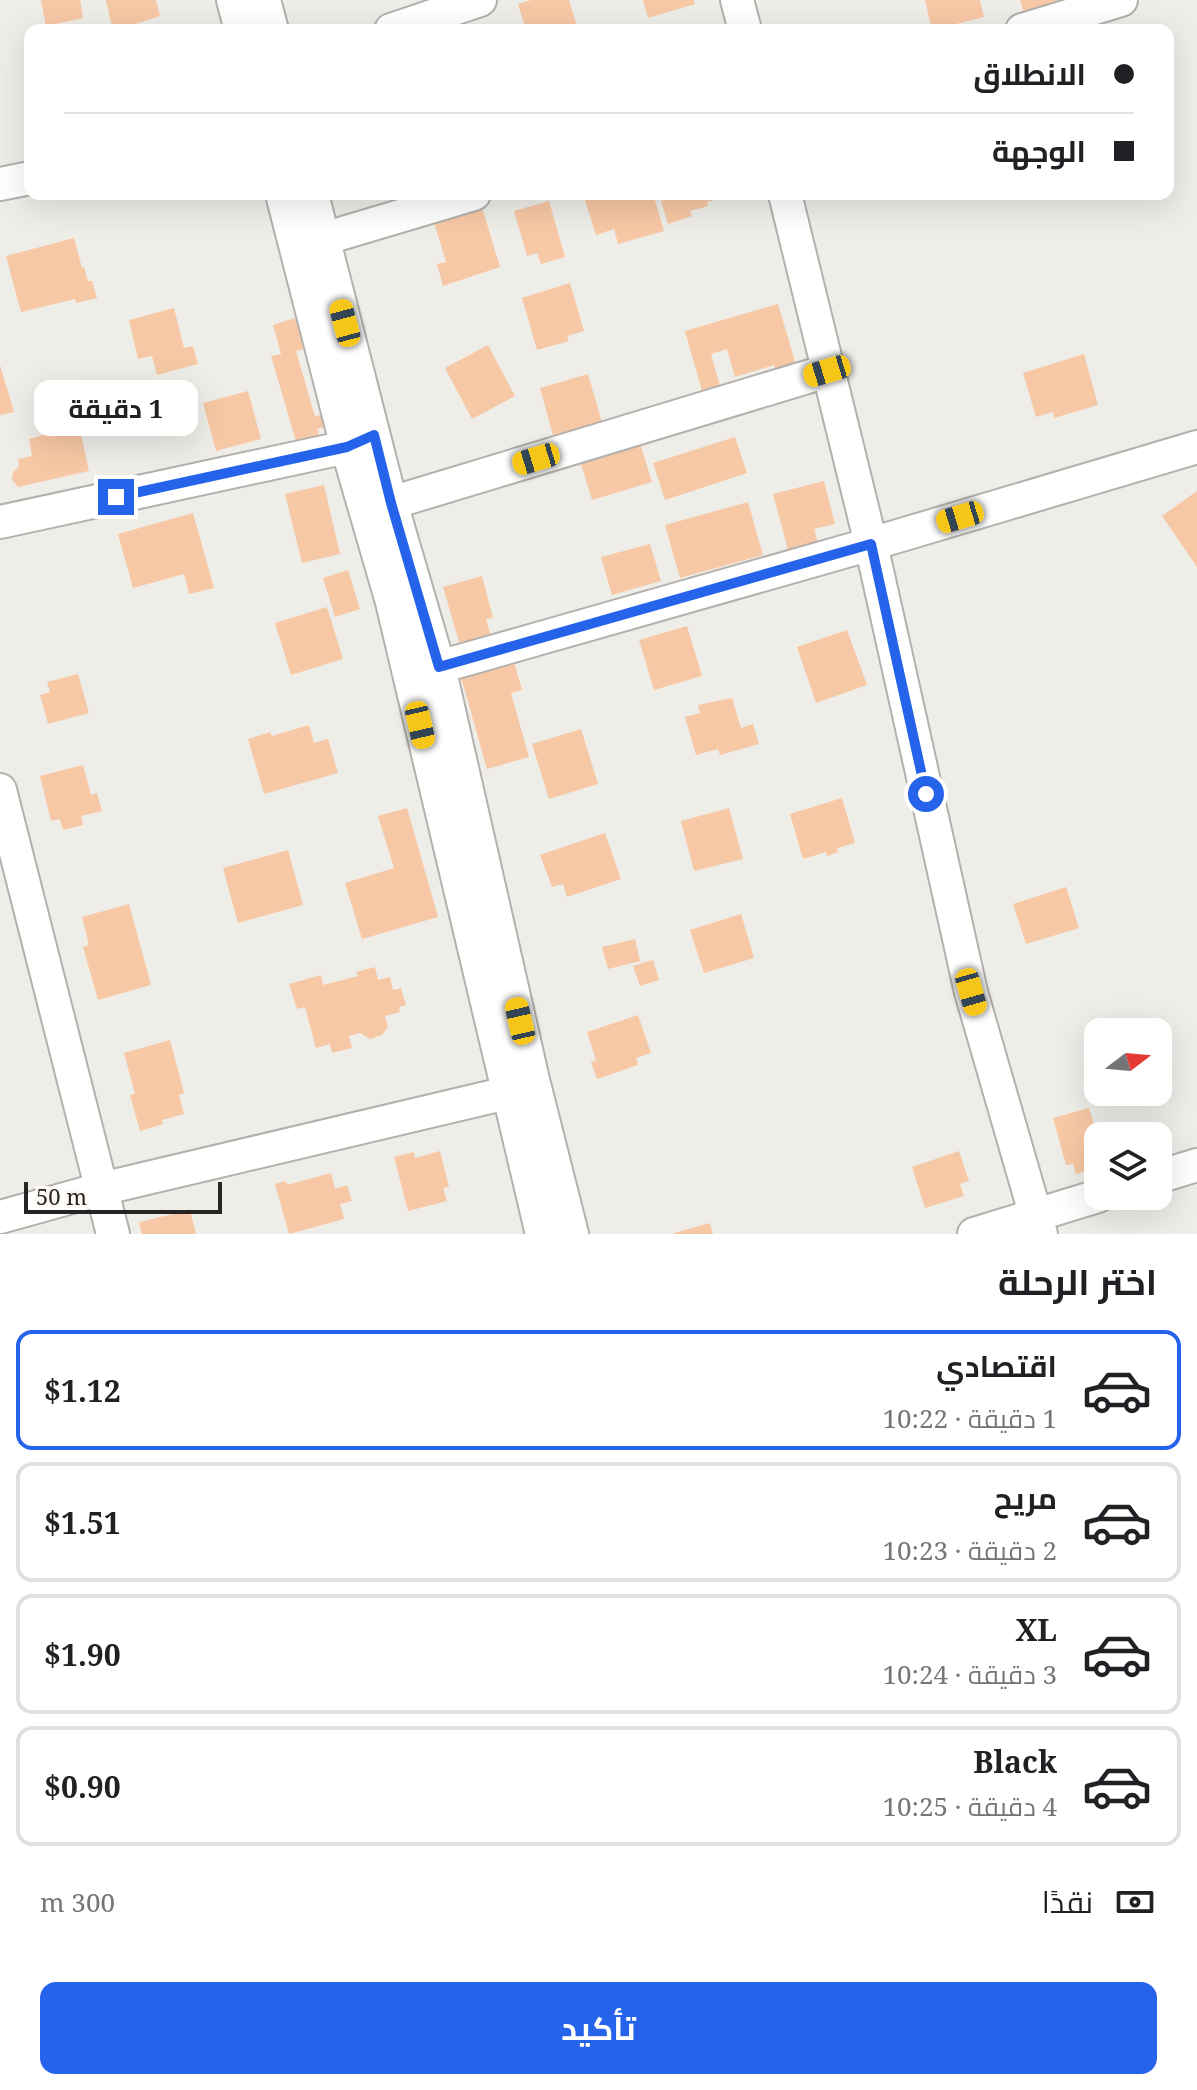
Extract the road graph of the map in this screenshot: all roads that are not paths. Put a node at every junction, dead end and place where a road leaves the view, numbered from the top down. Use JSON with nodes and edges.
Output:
{"nodes":[{"id":1,"x":233,"y":0,"type":"edge"},
{"id":2,"x":264,"y":0,"type":"edge"},
{"id":3,"x":480,"y":0,"type":"edge"},
{"id":4,"x":737,"y":0,"type":"edge"},
{"id":5,"x":1121,"y":0,"type":"edge"},
{"id":6,"x":239,"y":24,"type":"edge"},
{"id":7,"x":270,"y":24,"type":"edge"},
{"id":8,"x":409,"y":24,"type":"edge"},
{"id":9,"x":743,"y":24,"type":"edge"},
{"id":10,"x":1042,"y":24,"type":"edge"},
{"id":11,"x":24,"y":179,"type":"edge"},
{"id":12,"x":0,"y":184,"type":"edge"},
{"id":13,"x":284,"y":200,"type":"edge"},
{"id":14,"x":313,"y":200,"type":"edge"},
{"id":15,"x":454,"y":200,"type":"edge"},
{"id":16,"x":786,"y":200,"type":"edge"},
{"id":17,"x":323,"y":239,"type":"junction"},
{"id":18,"x":827,"y":371,"type":"junction"},
{"id":19,"x":361,"y":441,"type":"junction"},
{"id":20,"x":1197,"y":447,"type":"edge"},
{"id":21,"x":391,"y":503,"type":"junction"},
{"id":22,"x":0,"y":522,"type":"edge"},
{"id":23,"x":871,"y":544,"type":"junction"},
{"id":24,"x":439,"y":667,"type":"junction"},
{"id":25,"x":0,"y":790,"type":"edge"},
{"id":26,"x":520,"y":1086,"type":"junction"},
{"id":27,"x":1197,"y":1165,"type":"edge"},
{"id":28,"x":1172,"y":1173,"type":"edge"},
{"id":29,"x":101,"y":1189,"type":"junction"},
{"id":30,"x":1084,"y":1203,"type":"edge"},
{"id":31,"x":0,"y":1217,"type":"edge"},
{"id":32,"x":1038,"y":1224,"type":"edge"},
{"id":33,"x":113,"y":1234,"type":"edge"},
{"id":34,"x":542,"y":1234,"type":"edge"},
{"id":35,"x":572,"y":1234,"type":"edge"},
{"id":36,"x":974,"y":1234,"type":"edge"}],
"edges":[{"from":1,"to":6,"type":"street"},
{"from":2,"to":7,"type":"street"},
{"from":3,"to":8,"type":"street"},
{"from":4,"to":9,"type":"street"},
{"from":5,"to":10,"type":"street"},
{"from":11,"to":12,"type":"street"},
{"from":13,"to":19,"type":"street"},
{"from":14,"to":17,"type":"street"},
{"from":15,"to":17,"type":"street"},
{"from":16,"to":18,"type":"street"},
{"from":17,"to":19,"type":"street"},
{"from":18,"to":21,"type":"street"},
{"from":18,"to":23,"type":"street"},
{"from":19,"to":21,"type":"street"},
{"from":19,"to":22,"type":"street"},
{"from":19,"to":26,"type":"street"},
{"from":20,"to":23,"type":"street"},
{"from":21,"to":24,"type":"street"},
{"from":23,"to":24,"type":"street"},
{"from":23,"to":32,"type":"street"},
{"from":24,"to":26,"type":"street"},
{"from":25,"to":29,"type":"street"},
{"from":26,"to":29,"type":"street"},
{"from":26,"to":34,"type":"street"},
{"from":26,"to":35,"type":"street"},
{"from":27,"to":28,"type":"street"},
{"from":29,"to":31,"type":"street"},
{"from":29,"to":33,"type":"street"},
{"from":30,"to":32,"type":"street"},
{"from":32,"to":36,"type":"street"}]}
